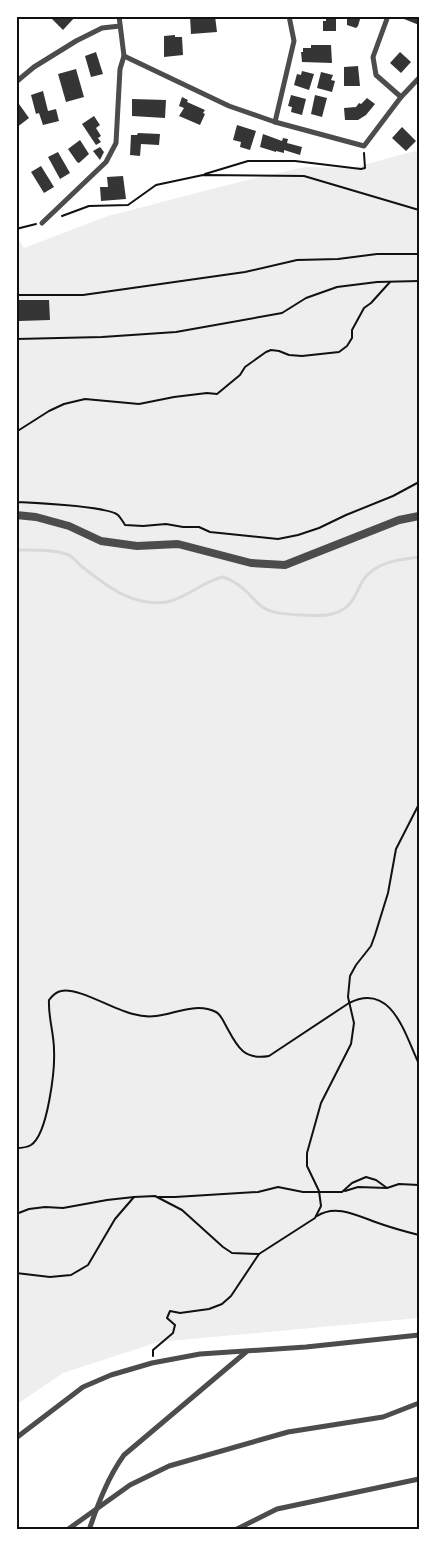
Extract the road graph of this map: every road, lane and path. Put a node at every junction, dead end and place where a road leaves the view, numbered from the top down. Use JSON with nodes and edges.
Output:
{"nodes":[{"id":1,"x":119,"y":16,"type":"edge"},
{"id":2,"x":290,"y":16,"type":"edge"},
{"id":3,"x":388,"y":16,"type":"edge"},
{"id":4,"x":120,"y":26,"type":"junction"},
{"id":5,"x":124,"y":56,"type":"junction"},
{"id":6,"x":419,"y":78,"type":"edge"},
{"id":7,"x":16,"y":82,"type":"edge"},
{"id":8,"x":401,"y":97,"type":"junction"},
{"id":9,"x":275,"y":122,"type":"junction"},
{"id":10,"x":364,"y":146,"type":"junction"},
{"id":11,"x":203,"y":174,"type":"junction"},
{"id":12,"x":419,"y":210,"type":"edge"},
{"id":13,"x":58,"y":218,"type":"dead end"},
{"id":14,"x":42,"y":223,"type":"joint"},
{"id":15,"x":16,"y":229,"type":"edge"},
{"id":16,"x":419,"y":254,"type":"edge"},
{"id":17,"x":419,"y":281,"type":"edge"},
{"id":18,"x":390,"y":282,"type":"junction"},
{"id":19,"x":16,"y":295,"type":"edge"},
{"id":20,"x":16,"y":339,"type":"edge"},
{"id":21,"x":16,"y":432,"type":"edge"},
{"id":22,"x":419,"y":482,"type":"edge"},
{"id":23,"x":16,"y":502,"type":"edge"},
{"id":24,"x":16,"y":515,"type":"edge"},
{"id":25,"x":419,"y":516,"type":"edge"},
{"id":26,"x":419,"y":804,"type":"edge"},
{"id":27,"x":349,"y":1003,"type":"junction"},
{"id":28,"x":419,"y":1064,"type":"edge"},
{"id":29,"x":16,"y":1148,"type":"edge"},
{"id":30,"x":419,"y":1185,"type":"edge"},
{"id":31,"x":387,"y":1188,"type":"junction"},
{"id":32,"x":319,"y":1191,"type":"junction"},
{"id":33,"x":342,"y":1192,"type":"junction"},
{"id":34,"x":155,"y":1196,"type":"junction"},
{"id":35,"x":134,"y":1197,"type":"junction"},
{"id":36,"x":16,"y":1214,"type":"edge"},
{"id":37,"x":315,"y":1218,"type":"junction"},
{"id":38,"x":419,"y":1235,"type":"edge"},
{"id":39,"x":259,"y":1254,"type":"junction"},
{"id":40,"x":16,"y":1273,"type":"edge"},
{"id":41,"x":419,"y":1335,"type":"edge"},
{"id":42,"x":246,"y":1351,"type":"junction"},
{"id":43,"x":152,"y":1363,"type":"junction"},
{"id":44,"x":419,"y":1403,"type":"edge"},
{"id":45,"x":16,"y":1438,"type":"edge"},
{"id":46,"x":419,"y":1480,"type":"edge"},
{"id":47,"x":97,"y":1508,"type":"junction"},
{"id":48,"x":67,"y":1530,"type":"edge"},
{"id":49,"x":89,"y":1530,"type":"edge"},
{"id":50,"x":235,"y":1530,"type":"edge"}],
"edges":[{"from":1,"to":4,"type":"street"},
{"from":2,"to":9,"type":"street"},
{"from":3,"to":8,"type":"street"},
{"from":4,"to":5,"type":"street"},
{"from":4,"to":7,"type":"street"},
{"from":5,"to":9,"type":"street"},
{"from":5,"to":14,"type":"street"},
{"from":6,"to":8,"type":"street"},
{"from":8,"to":10,"type":"street"},
{"from":9,"to":10,"type":"street"},
{"from":10,"to":11,"type":"path"},
{"from":11,"to":12,"type":"path"},
{"from":11,"to":13,"type":"path"},
{"from":14,"to":15,"type":"path"},
{"from":16,"to":19,"type":"path"},
{"from":17,"to":18,"type":"path"},
{"from":18,"to":20,"type":"path"},
{"from":18,"to":21,"type":"path"},
{"from":22,"to":23,"type":"path"},
{"from":24,"to":25,"type":"street"},
{"from":26,"to":27,"type":"path"},
{"from":27,"to":28,"type":"path"},
{"from":27,"to":29,"type":"path"},
{"from":27,"to":32,"type":"path"},
{"from":30,"to":31,"type":"path"},
{"from":31,"to":33,"type":"path"},
{"from":31,"to":33,"type":"path"},
{"from":32,"to":33,"type":"path"},
{"from":32,"to":34,"type":"path"},
{"from":32,"to":37,"type":"path"},
{"from":34,"to":35,"type":"path"},
{"from":34,"to":39,"type":"path"},
{"from":35,"to":36,"type":"path"},
{"from":35,"to":40,"type":"path"},
{"from":37,"to":38,"type":"path"},
{"from":37,"to":39,"type":"path"},
{"from":39,"to":43,"type":"path"},
{"from":41,"to":42,"type":"street"},
{"from":42,"to":43,"type":"street"},
{"from":42,"to":47,"type":"street"},
{"from":43,"to":45,"type":"street"},
{"from":44,"to":47,"type":"street"},
{"from":46,"to":50,"type":"street"},
{"from":47,"to":48,"type":"street"},
{"from":47,"to":49,"type":"street"}]}
